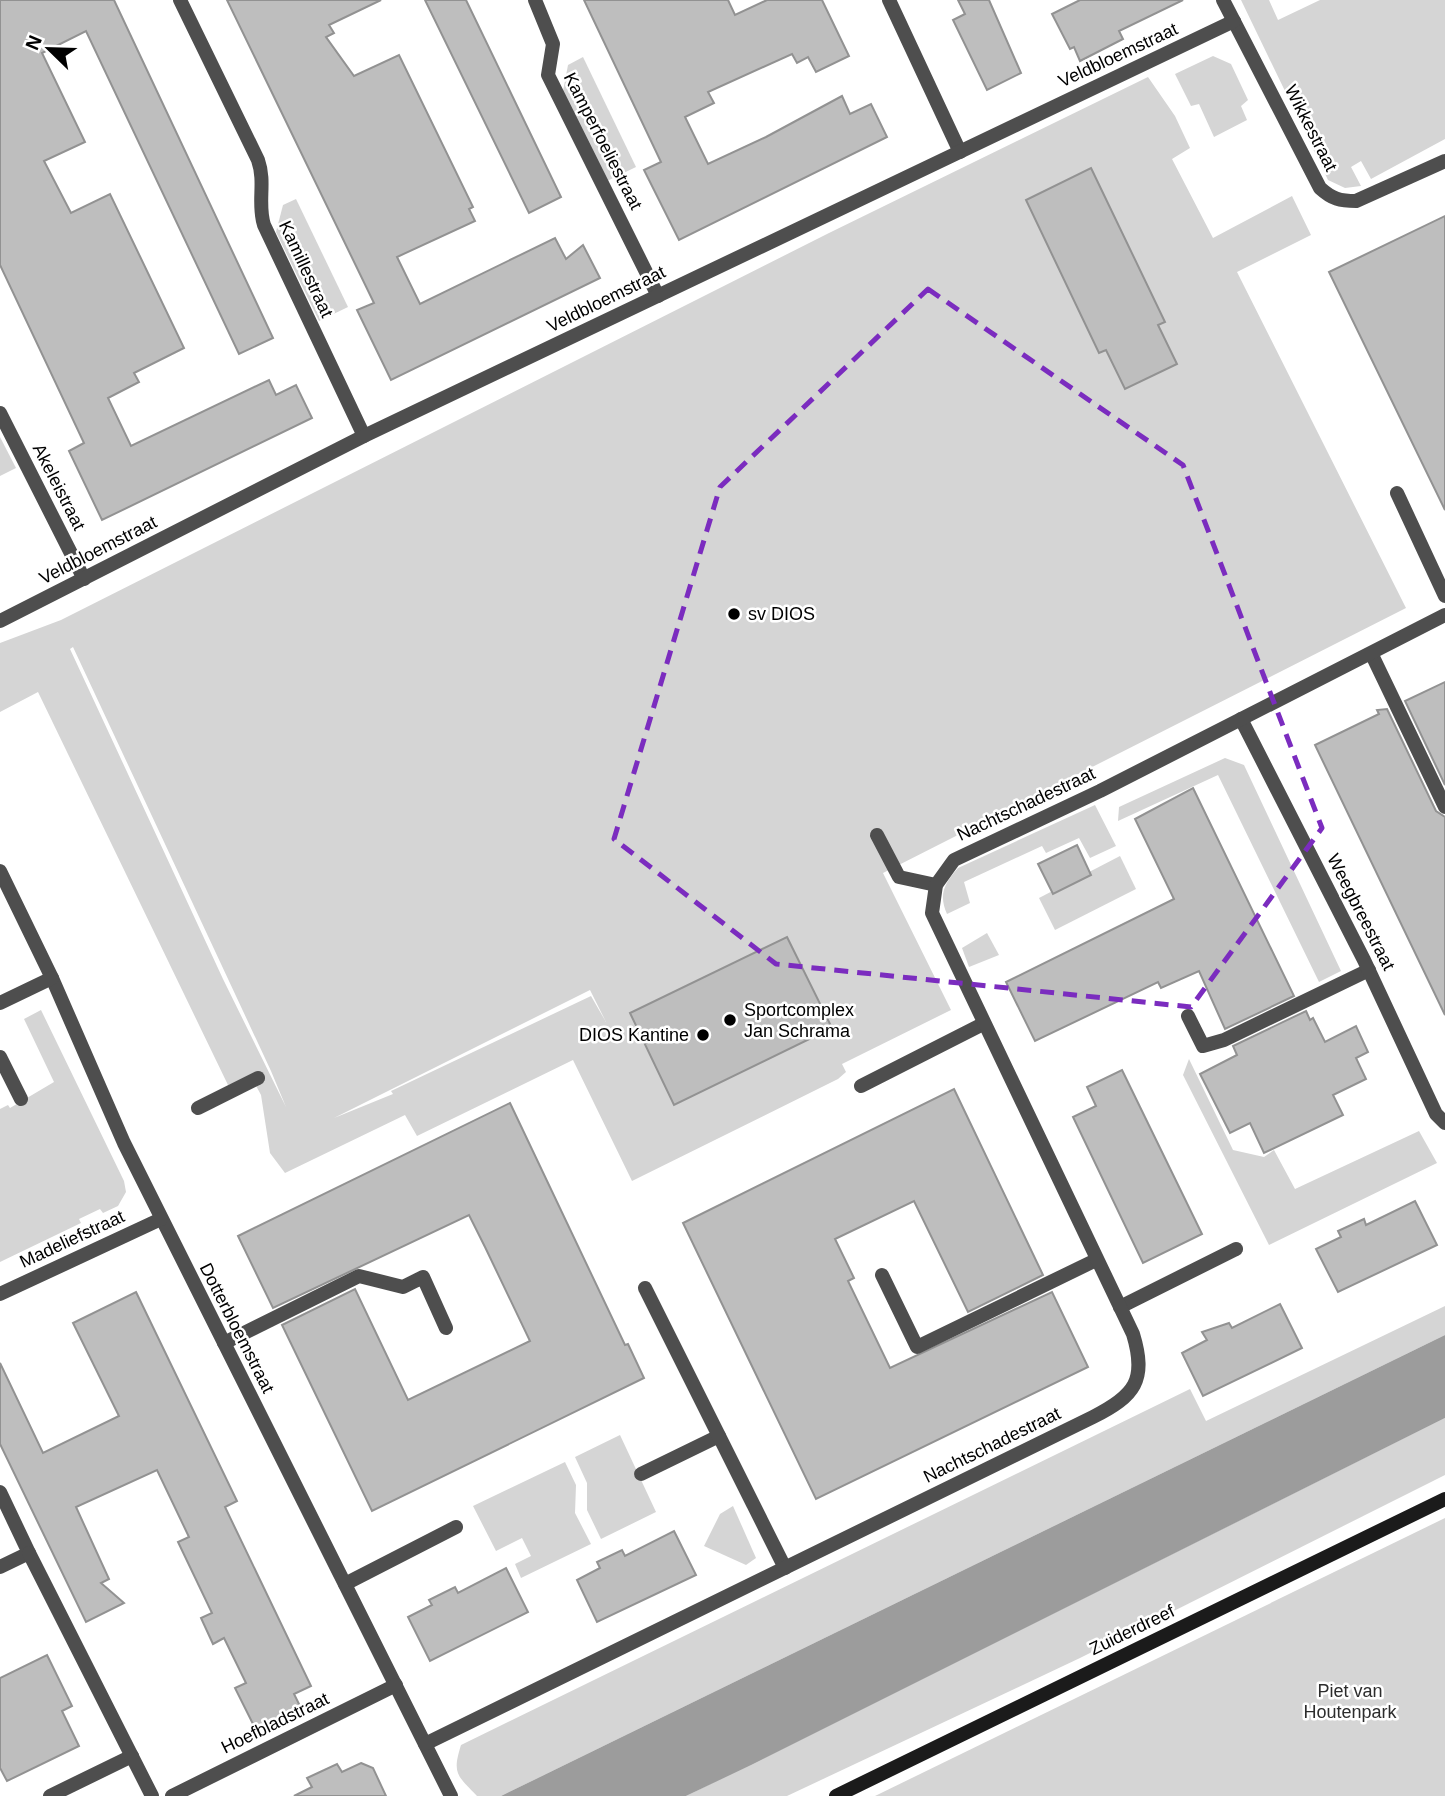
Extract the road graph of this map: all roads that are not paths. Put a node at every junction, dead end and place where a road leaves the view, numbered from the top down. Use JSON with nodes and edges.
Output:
{"nodes":[{"id":1,"x":180,"y":0,"type":"edge"},
{"id":2,"x":535,"y":0,"type":"edge"},
{"id":3,"x":888,"y":0,"type":"edge"},
{"id":4,"x":1223,"y":0,"type":"edge"},
{"id":5,"x":1234,"y":21,"type":"junction"},
{"id":6,"x":960,"y":152,"type":"junction"},
{"id":7,"x":1445,"y":162,"type":"edge"},
{"id":8,"x":658,"y":296,"type":"junction"},
{"id":9,"x":0,"y":414,"type":"edge"},
{"id":10,"x":364,"y":436,"type":"junction"},
{"id":11,"x":1397,"y":493,"type":"dead end"},
{"id":12,"x":84,"y":579,"type":"junction"},
{"id":13,"x":1445,"y":596,"type":"edge"},
{"id":14,"x":1445,"y":615,"type":"edge"},
{"id":15,"x":0,"y":621,"type":"edge"},
{"id":16,"x":1372,"y":655,"type":"junction"},
{"id":17,"x":1241,"y":719,"type":"junction"},
{"id":18,"x":1445,"y":807,"type":"edge"},
{"id":19,"x":877,"y":835,"type":"dead end"},
{"id":20,"x":0,"y":872,"type":"edge"},
{"id":21,"x":936,"y":885,"type":"junction"},
{"id":22,"x":1369,"y":970,"type":"junction"},
{"id":23,"x":52,"y":978,"type":"junction"},
{"id":24,"x":0,"y":1003,"type":"edge"},
{"id":25,"x":1188,"y":1016,"type":"dead end"},
{"id":26,"x":984,"y":1024,"type":"junction"},
{"id":27,"x":0,"y":1057,"type":"edge"},
{"id":28,"x":258,"y":1078,"type":"dead end"},
{"id":29,"x":861,"y":1086,"type":"dead end"},
{"id":30,"x":21,"y":1099,"type":"dead end"},
{"id":31,"x":198,"y":1108,"type":"dead end"},
{"id":32,"x":1445,"y":1123,"type":"edge"},
{"id":33,"x":161,"y":1219,"type":"junction"},
{"id":34,"x":1236,"y":1249,"type":"dead end"},
{"id":35,"x":1096,"y":1260,"type":"junction"},
{"id":36,"x":882,"y":1275,"type":"dead end"},
{"id":37,"x":645,"y":1289,"type":"dead end"},
{"id":38,"x":0,"y":1294,"type":"edge"},
{"id":39,"x":1119,"y":1307,"type":"junction"},
{"id":40,"x":446,"y":1328,"type":"dead end"},
{"id":41,"x":223,"y":1343,"type":"junction"},
{"id":42,"x":719,"y":1436,"type":"junction"},
{"id":43,"x":641,"y":1474,"type":"dead end"},
{"id":44,"x":0,"y":1492,"type":"edge"},
{"id":45,"x":1445,"y":1499,"type":"edge"},
{"id":46,"x":456,"y":1527,"type":"dead end"},
{"id":47,"x":29,"y":1553,"type":"junction"},
{"id":48,"x":0,"y":1567,"type":"edge"},
{"id":49,"x":785,"y":1568,"type":"junction"},
{"id":50,"x":345,"y":1584,"type":"junction"},
{"id":51,"x":396,"y":1685,"type":"junction"},
{"id":52,"x":425,"y":1744,"type":"junction"},
{"id":53,"x":132,"y":1756,"type":"junction"},
{"id":54,"x":50,"y":1796,"type":"edge"},
{"id":55,"x":152,"y":1796,"type":"edge"},
{"id":56,"x":172,"y":1796,"type":"edge"},
{"id":57,"x":451,"y":1796,"type":"edge"},
{"id":58,"x":836,"y":1796,"type":"edge"}],
"edges":[{"from":1,"to":10,"type":"street","name":"Kamillestraat"},
{"from":2,"to":8,"type":"street","name":"Kamperfoeliestraat"},
{"from":3,"to":6,"type":"street"},
{"from":4,"to":5,"type":"street","name":"Wikkestraat"},
{"from":5,"to":6,"type":"street","name":"Veldbloemstraat"},
{"from":5,"to":7,"type":"street","name":"Wikkestraat"},
{"from":6,"to":8,"type":"street","name":"Veldbloemstraat"},
{"from":8,"to":10,"type":"street","name":"Veldbloemstraat"},
{"from":9,"to":12,"type":"street","name":"Akeleistraat"},
{"from":10,"to":12,"type":"street","name":"Veldbloemstraat"},
{"from":11,"to":13,"type":"street"},
{"from":12,"to":15,"type":"street","name":"Veldbloemstraat"},
{"from":14,"to":16,"type":"street","name":"Nachtschadestraat"},
{"from":16,"to":17,"type":"street","name":"Nachtschadestraat"},
{"from":16,"to":18,"type":"street"},
{"from":17,"to":21,"type":"street","name":"Nachtschadestraat"},
{"from":17,"to":22,"type":"street","name":"Weegbreestraat"},
{"from":19,"to":21,"type":"street"},
{"from":20,"to":23,"type":"street","name":"Dotterbloemstraat"},
{"from":21,"to":26,"type":"street","name":"Nachtschadestraat"},
{"from":22,"to":25,"type":"street"},
{"from":22,"to":32,"type":"street","name":"Weegbreestraat"},
{"from":23,"to":24,"type":"street"},
{"from":23,"to":33,"type":"street","name":"Dotterbloemstraat"},
{"from":26,"to":29,"type":"street"},
{"from":26,"to":35,"type":"street","name":"Nachtschadestraat"},
{"from":27,"to":30,"type":"street"},
{"from":28,"to":31,"type":"street"},
{"from":33,"to":38,"type":"street","name":"Madeliefstraat"},
{"from":33,"to":41,"type":"street","name":"Dotterbloemstraat"},
{"from":34,"to":39,"type":"street"},
{"from":35,"to":36,"type":"street"},
{"from":35,"to":39,"type":"street","name":"Nachtschadestraat"},
{"from":37,"to":42,"type":"street"},
{"from":39,"to":49,"type":"street","name":"Nachtschadestraat"},
{"from":40,"to":41,"type":"street"},
{"from":41,"to":50,"type":"street","name":"Dotterbloemstraat"},
{"from":42,"to":43,"type":"street"},
{"from":42,"to":49,"type":"street"},
{"from":44,"to":47,"type":"street"},
{"from":45,"to":58,"type":"street","name":"Zuiderdreef"},
{"from":46,"to":50,"type":"street"},
{"from":47,"to":48,"type":"street"},
{"from":47,"to":53,"type":"street"},
{"from":49,"to":52,"type":"street","name":"Nachtschadestraat"},
{"from":50,"to":51,"type":"street","name":"Dotterbloemstraat"},
{"from":51,"to":52,"type":"street","name":"Dotterbloemstraat"},
{"from":51,"to":56,"type":"street","name":"Hoefbladstraat"},
{"from":52,"to":57,"type":"street","name":"Dotterbloemstraat"},
{"from":53,"to":54,"type":"street"},
{"from":53,"to":55,"type":"street"}]}
